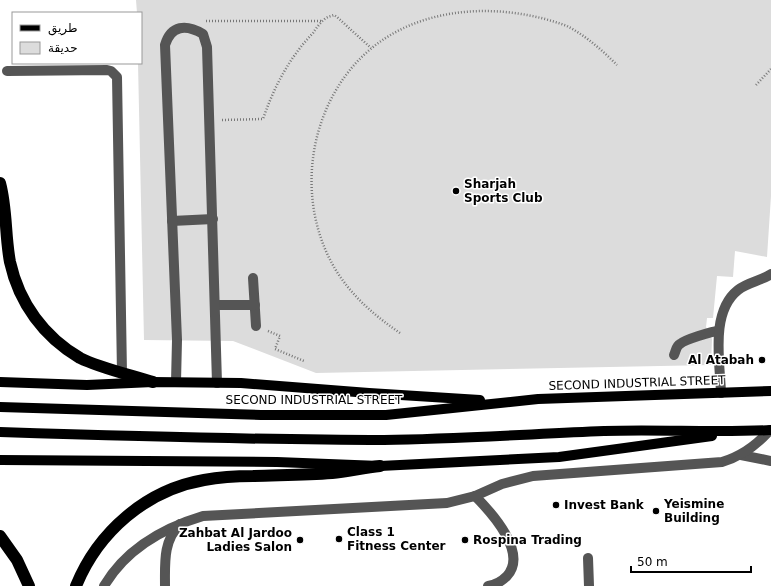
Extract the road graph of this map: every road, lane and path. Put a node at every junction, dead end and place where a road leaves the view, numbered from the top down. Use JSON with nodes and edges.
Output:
{"nodes":[{"id":1,"x":535,"y":13,"type":"dead end"},
{"id":2,"x":431,"y":14,"type":"dead end"},
{"id":3,"x":323,"y":21,"type":"junction"},
{"id":4,"x":202,"y":34,"type":"junction"},
{"id":5,"x":370,"y":48,"type":"junction"},
{"id":6,"x":617,"y":66,"type":"dead end"},
{"id":7,"x":771,"y":69,"type":"edge"},
{"id":8,"x":7,"y":71,"type":"dead end"},
{"id":9,"x":756,"y":85,"type":"dead end"},
{"id":10,"x":210,"y":121,"type":"junction"},
{"id":11,"x":0,"y":183,"type":"edge"},
{"id":12,"x":213,"y":219,"type":"junction"},
{"id":13,"x":172,"y":221,"type":"junction"},
{"id":14,"x":771,"y":274,"type":"edge"},
{"id":15,"x":253,"y":278,"type":"dead end"},
{"id":16,"x":216,"y":305,"type":"junction"},
{"id":17,"x":255,"y":305,"type":"junction"},
{"id":18,"x":256,"y":326,"type":"joint"},
{"id":19,"x":719,"y":331,"type":"junction"},
{"id":20,"x":400,"y":333,"type":"dead end"},
{"id":21,"x":674,"y":355,"type":"dead end"},
{"id":22,"x":304,"y":361,"type":"dead end"},
{"id":23,"x":122,"y":373,"type":"junction"},
{"id":24,"x":0,"y":382,"type":"edge"},
{"id":25,"x":153,"y":382,"type":"junction"},
{"id":26,"x":176,"y":382,"type":"junction"},
{"id":27,"x":217,"y":383,"type":"junction"},
{"id":28,"x":771,"y":392,"type":"edge"},
{"id":29,"x":721,"y":393,"type":"junction"},
{"id":30,"x":538,"y":399,"type":"junction"},
{"id":31,"x":0,"y":406,"type":"edge"},
{"id":32,"x":771,"y":430,"type":"edge"},
{"id":33,"x":0,"y":432,"type":"edge"},
{"id":34,"x":739,"y":432,"type":"junction"},
{"id":35,"x":741,"y":455,"type":"junction"},
{"id":36,"x":0,"y":460,"type":"edge"},
{"id":37,"x":771,"y":461,"type":"edge"},
{"id":38,"x":380,"y":466,"type":"junction"},
{"id":39,"x":475,"y":496,"type":"junction"},
{"id":40,"x":182,"y":522,"type":"junction"},
{"id":41,"x":0,"y":536,"type":"edge"},
{"id":42,"x":588,"y":558,"type":"dead end"},
{"id":43,"x":29,"y":586,"type":"edge"},
{"id":44,"x":76,"y":586,"type":"edge"},
{"id":45,"x":104,"y":586,"type":"edge"},
{"id":46,"x":165,"y":586,"type":"edge"},
{"id":47,"x":488,"y":586,"type":"edge"},
{"id":48,"x":589,"y":586,"type":"edge"}],
"edges":[{"from":1,"to":6,"type":"path"},
{"from":2,"to":5,"type":"path"},
{"from":3,"to":4,"type":"path"},
{"from":3,"to":5,"type":"path"},
{"from":3,"to":10,"type":"path"},
{"from":4,"to":10,"type":"street"},
{"from":4,"to":13,"type":"street"},
{"from":5,"to":20,"type":"path"},
{"from":7,"to":9,"type":"path"},
{"from":8,"to":23,"type":"street"},
{"from":10,"to":12,"type":"street"},
{"from":11,"to":23,"type":"highway"},
{"from":12,"to":13,"type":"street"},
{"from":12,"to":16,"type":"street"},
{"from":13,"to":26,"type":"street"},
{"from":14,"to":19,"type":"street"},
{"from":15,"to":17,"type":"street"},
{"from":16,"to":17,"type":"street"},
{"from":16,"to":27,"type":"street"},
{"from":17,"to":18,"type":"street"},
{"from":18,"to":22,"type":"path"},
{"from":19,"to":21,"type":"street"},
{"from":19,"to":29,"type":"street"},
{"from":23,"to":25,"type":"highway"},
{"from":24,"to":25,"type":"main road"},
{"from":25,"to":26,"type":"main road"},
{"from":26,"to":27,"type":"main road"},
{"from":27,"to":30,"type":"main road"},
{"from":28,"to":29,"type":"main road","name":"SECOND INDUSTRIAL STREET"},
{"from":29,"to":30,"type":"main road","name":"SECOND INDUSTRIAL STREET"},
{"from":30,"to":31,"type":"main road","name":"SECOND INDUSTRIAL STREET"},
{"from":32,"to":34,"type":"main road"},
{"from":32,"to":35,"type":"street"},
{"from":33,"to":34,"type":"main road"},
{"from":34,"to":38,"type":"main road"},
{"from":35,"to":37,"type":"street"},
{"from":35,"to":39,"type":"street"},
{"from":36,"to":38,"type":"main road"},
{"from":38,"to":44,"type":"highway"},
{"from":39,"to":40,"type":"street"},
{"from":39,"to":47,"type":"street"},
{"from":40,"to":45,"type":"street"},
{"from":40,"to":46,"type":"street"},
{"from":41,"to":43,"type":"highway"},
{"from":42,"to":48,"type":"street"}]}
